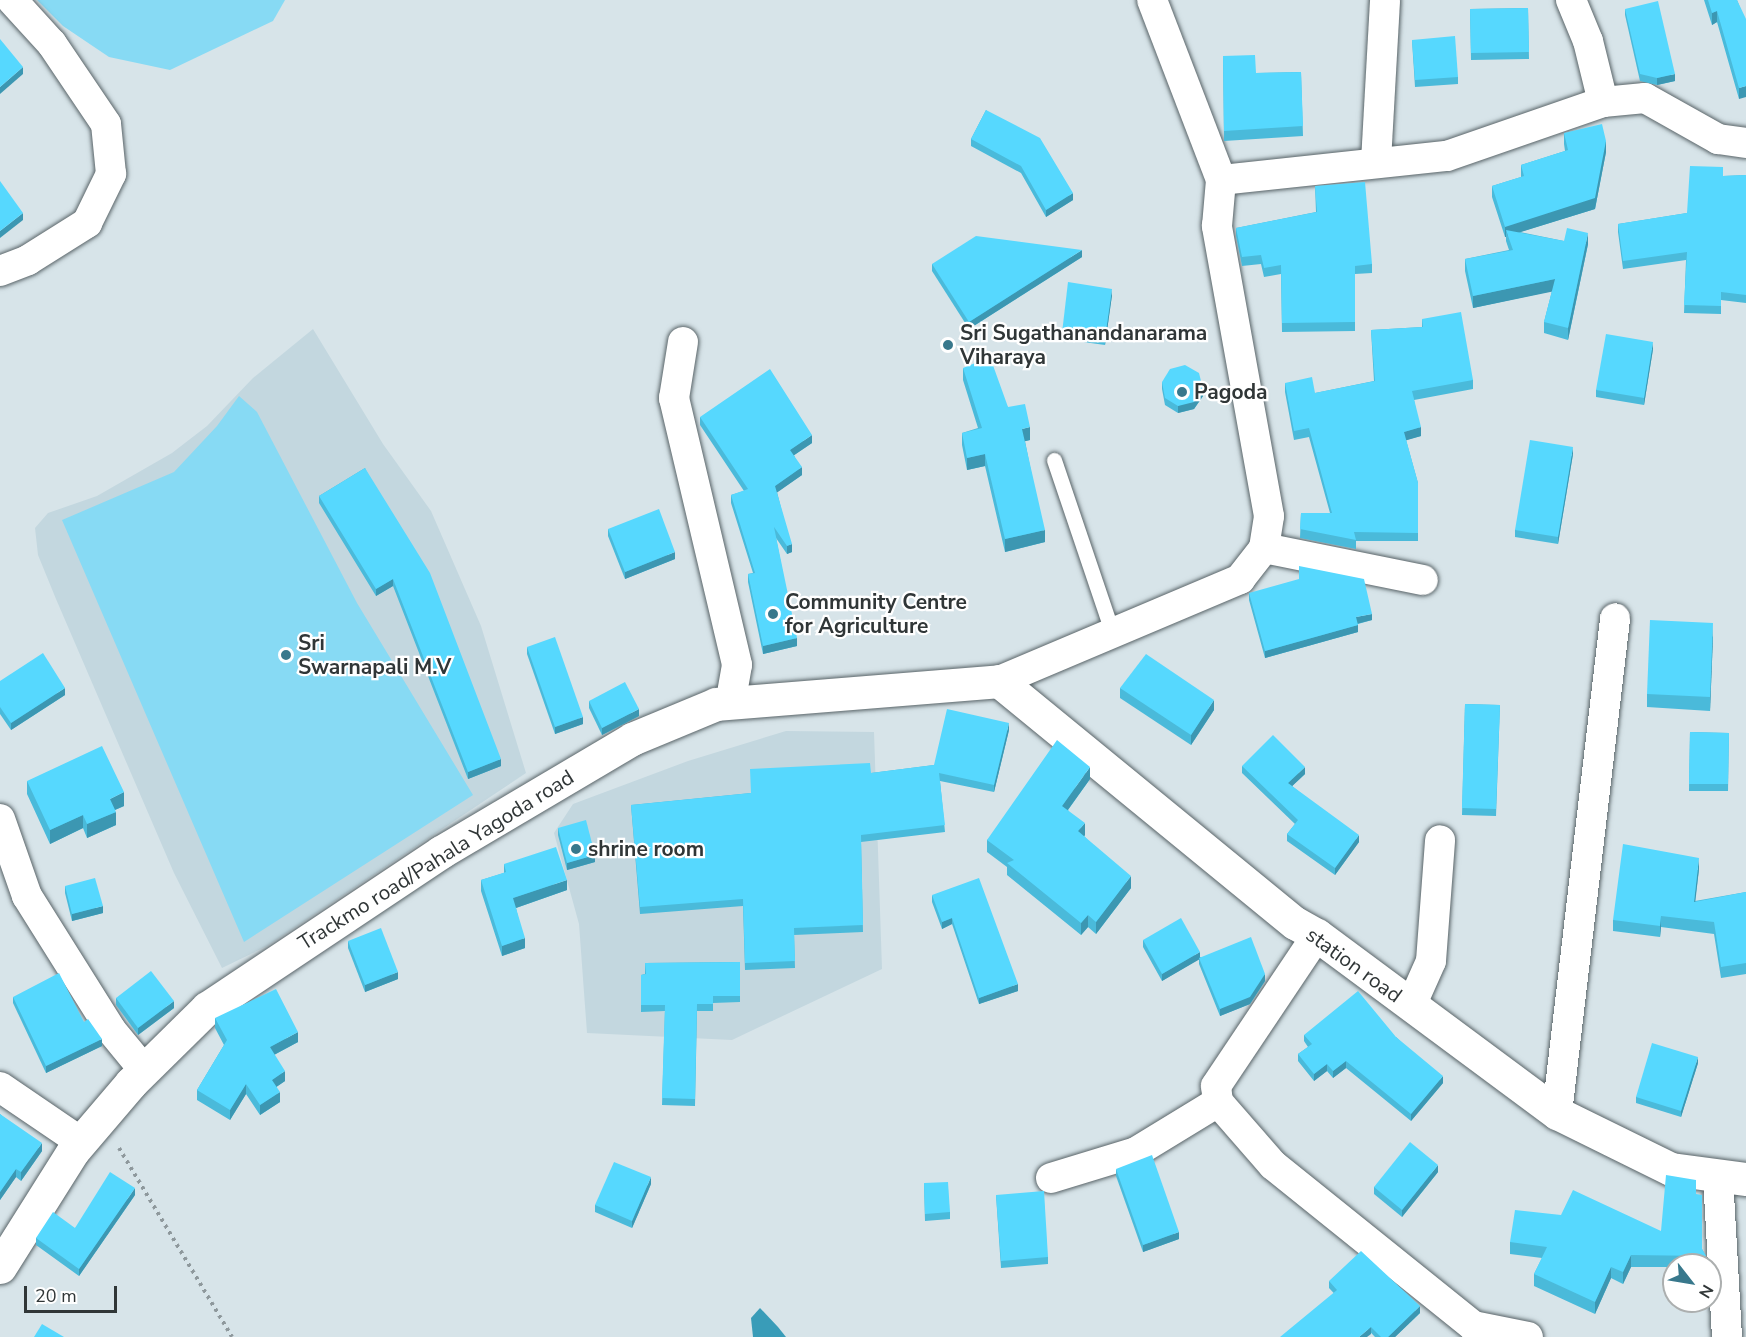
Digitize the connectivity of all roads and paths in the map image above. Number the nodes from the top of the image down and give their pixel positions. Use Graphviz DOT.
graph roads {
  1 [pos="12,0"];
  2 [pos="1152,0"];
  3 [pos="1385,0"];
  4 [pos="1571,0"];
  5 [pos="1603,102"];
  6 [pos="1746,144"];
  7 [pos="1376,162"];
  8 [pos="1221,180"];
  9 [pos="0,272"];
  10 [pos="683,342"];
  11 [pos="1054,459"];
  12 [pos="1264,548"];
  13 [pos="1423,580"];
  14 [pos="1615,618"];
  15 [pos="1112,632"];
  16 [pos="999,681"];
  17 [pos="730,703"];
  18 [pos="0,819"];
  19 [pos="1440,840"];
  20 [pos="1317,935"];
  21 [pos="1411,1006"];
  22 [pos="144,1070"];
  23 [pos="0,1087"];
  24 [pos="1218,1102"];
  25 [pos="1557,1113"];
  26 [pos="90,1131"];
  27 [pos="1051,1178"];
  28 [pos="1732,1178"];
  29 [pos="0,1267"];
  30 [pos="232,1337"];
  31 [pos="1528,1337"];
  32 [pos="1727,1337"];
  1 -- 9 [label="street"];
  2 -- 8 [label="street"];
  3 -- 7 [label="street"];
  4 -- 5 [label="street"];
  5 -- 6 [label="street"];
  5 -- 7 [label="street"];
  7 -- 8 [label="street"];
  8 -- 12 [label="street"];
  10 -- 17 [label="street"];
  11 -- 15 [label="lane"];
  12 -- 13 [label="street"];
  12 -- 15 [label="street"];
  14 -- 25 [label="street"];
  15 -- 16 [label="street"];
  16 -- 17 [label="street, Trackmo road/Pahala Yagoda road"];
  16 -- 20 [label="street, station road"];
  17 -- 22 [label="street, Trackmo road/Pahala Yagoda road"];
  18 -- 22 [label="street"];
  19 -- 21 [label="street"];
  20 -- 21 [label="street, station road"];
  20 -- 24 [label="street"];
  21 -- 25 [label="street, station road"];
  22 -- 26 [label="street, Trackmo road/Pahala Yagoda road"];
  23 -- 26 [label="street"];
  24 -- 27 [label="street"];
  24 -- 31 [label="street"];
  25 -- 28 [label="street, station road"];
  26 -- 29 [label="street, Trackmo road/Pahala Yagoda road"];
  26 -- 30 [label="path"];
  28 -- 32 [label="street"];
}
